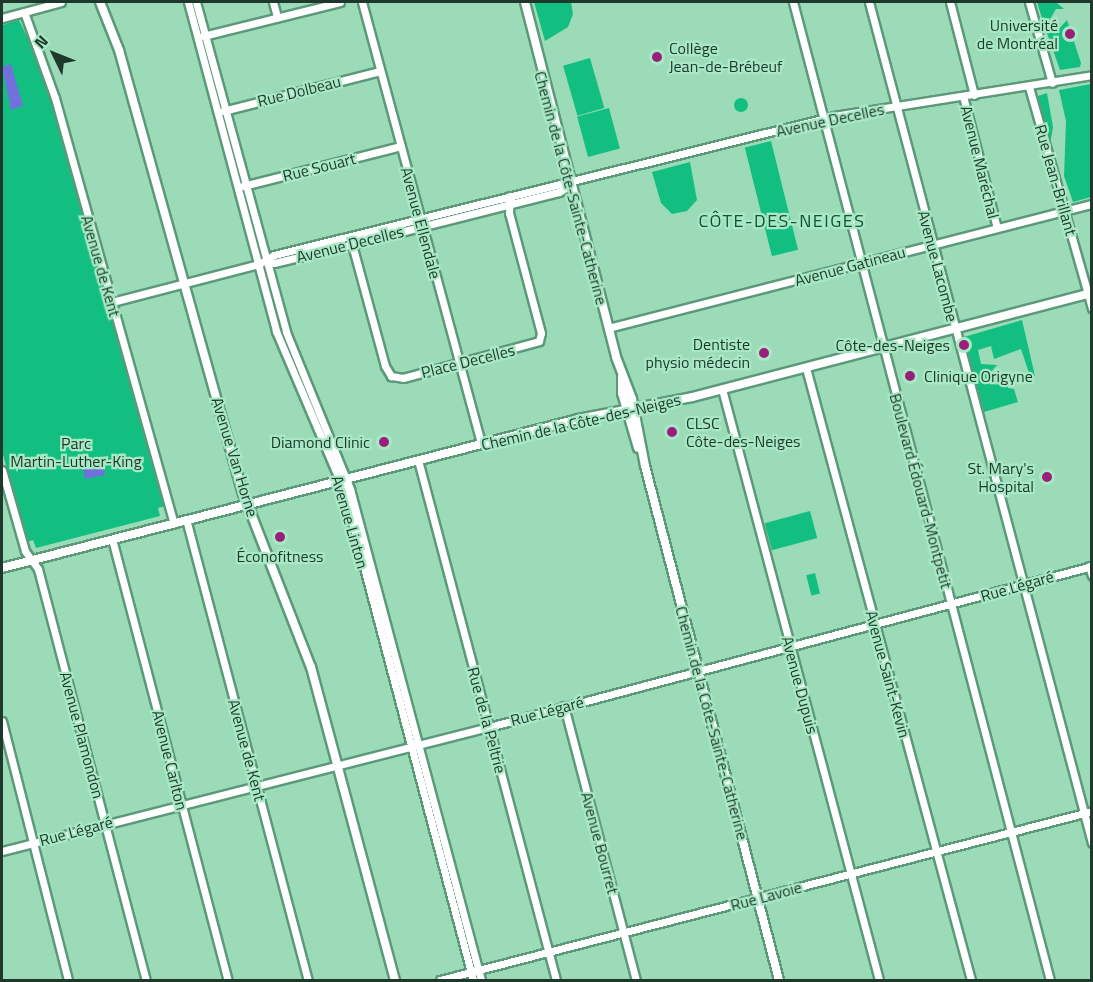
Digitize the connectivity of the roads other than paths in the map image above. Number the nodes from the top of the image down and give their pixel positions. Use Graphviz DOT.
graph roads {
  1 [pos="61,2"];
  2 [pos="100,2"];
  3 [pos="188,2"];
  4 [pos="196,2"];
  5 [pos="273,2"];
  6 [pos="340,2"];
  7 [pos="362,2"];
  8 [pos="525,2"];
  9 [pos="793,2"];
  10 [pos="869,2"];
  11 [pos="950,2"];
  12 [pos="1029,2"];
  13 [pos="24,12"];
  14 [pos="277,17"];
  15 [pos="2,18"];
  16 [pos="201,36"];
  17 [pos="380,71"];
  18 [pos="1092,75"];
  19 [pos="1052,83"];
  20 [pos="1029,87"];
  21 [pos="974,94"];
  22 [pos="963,96"];
  23 [pos="896,106"];
  24 [pos="226,110"];
  25 [pos="218,112"];
  26 [pos="823,119"];
  27 [pos="401,146"];
  28 [pos="572,184"];
  29 [pos="242,186"];
  30 [pos="511,200"];
  31 [pos="1092,204"];
  32 [pos="1065,211"];
  33 [pos="421,223"];
  34 [pos="997,228"];
  35 [pos="351,241"];
  36 [pos="932,245"];
  37 [pos="262,263"];
  38 [pos="861,263"];
  39 [pos="184,283"];
  40 [pos="1090,293"];
  41 [pos="112,302"];
  42 [pos="1092,308"];
  43 [pos="608,328"];
  44 [pos="954,328"];
  45 [pos="882,348"];
  46 [pos="459,363"];
  47 [pos="807,368"];
  48 [pos="722,390"];
  49 [pos="631,411"];
  50 [pos="481,444"];
  51 [pos="418,460"];
  52 [pos="2,470"];
  53 [pos="343,479"];
  54 [pos="247,503"];
  55 [pos="186,519"];
  56 [pos="174,523"];
  57 [pos="112,538"];
  58 [pos="32,560"];
  59 [pos="1090,566"];
  60 [pos="2,568"];
  61 [pos="1092,576"];
  62 [pos="1023,585"];
  63 [pos="951,605"];
  64 [pos="876,624"];
  65 [pos="790,647"];
  66 [pos="698,671"];
  67 [pos="564,706"];
  68 [pos="2,721"];
  69 [pos="489,727"];
  70 [pos="414,743"];
  71 [pos="337,763"];
  72 [pos="256,784"];
  73 [pos="182,803"];
  74 [pos="1088,812"];
  75 [pos="105,824"];
  76 [pos="1011,832"];
  77 [pos="33,842"];
  78 [pos="1092,843"];
  79 [pos="2,851"];
  80 [pos="936,852"];
  81 [pos="851,874"];
  82 [pos="758,898"];
  83 [pos="623,933"];
  84 [pos="549,952"];
  85 [pos="475,971"];
  86 [pos="68,981"];
  87 [pos="146,981"];
  88 [pos="228,981"];
  89 [pos="308,981"];
  90 [pos="395,981"];
  91 [pos="440,981"];
  92 [pos="473,981"];
  93 [pos="481,981"];
  94 [pos="556,981"];
  95 [pos="636,981"];
  96 [pos="779,981"];
  97 [pos="879,981"];
  98 [pos="971,981"];
  99 [pos="1050,981"];
  1 -- 13 [label="street"];
  2 -- 39 [label="main road, Avenue Van Horne"];
  3 -- 16 [label="street, Avenue Linton"];
  4 -- 16 [label="street, Avenue Linton"];
  5 -- 14 [label="street"];
  6 -- 14 [label="street"];
  7 -- 17 [label="street, Avenue Ellendale"];
  8 -- 28 [label="main road, Chemin de la Côte-Sainte-Catherine"];
  9 -- 26 [label="street, Boulevard Édouard-Montpetit"];
  10 -- 23 [label="street, Avenue Lacombe"];
  11 -- 21 [label="street"];
  12 -- 19 [label="street"];
  13 -- 15 [label="street"];
  13 -- 41 [label="street, Avenue de Kent"];
  14 -- 16 [label="street"];
  16 -- 24 [label="street, Avenue Linton"];
  16 -- 25 [label="street, Avenue Linton"];
  17 -- 24 [label="street, Rue Dolbeau"];
  17 -- 27 [label="street, Avenue Ellendale"];
  18 -- 19 [label="street, Avenue Decelles"];
  19 -- 20 [label="street, Avenue Decelles"];
  20 -- 21 [label="street, Avenue Decelles"];
  20 -- 32 [label="street, Rue Jean-Brillant"];
  21 -- 22 [label="street, Avenue Decelles"];
  22 -- 23 [label="street, Avenue Decelles"];
  22 -- 34 [label="street, Avenue Maréchal"];
  23 -- 26 [label="street, Avenue Decelles"];
  23 -- 36 [label="street, Avenue Lacombe"];
  24 -- 25 [label="street, Rue Dolbeau"];
  24 -- 29 [label="street, Avenue Linton"];
  25 -- 29 [label="street, Avenue Linton"];
  26 -- 28 [label="street, Avenue Decelles"];
  26 -- 38 [label="street, Boulevard Édouard-Montpetit"];
  27 -- 29 [label="street, Rue Souart"];
  27 -- 33 [label="street, Avenue Ellendale"];
  28 -- 30 [label="street, Avenue Decelles"];
  28 -- 43 [label="main road, Chemin de la Côte-Sainte-Catherine"];
  29 -- 37 [label="street, Avenue Linton"];
  30 -- 33 [label="street, Avenue Decelles"];
  30 -- 46 [label="street, Place Decelles"];
  31 -- 32 [label="street, Avenue Gatineau"];
  32 -- 34 [label="street, Avenue Gatineau"];
  32 -- 40 [label="street, Rue Jean-Brillant"];
  33 -- 35 [label="street, Avenue Decelles"];
  33 -- 46 [label="street, Avenue Ellendale"];
  34 -- 36 [label="street, Avenue Gatineau"];
  35 -- 37 [label="street, Avenue Decelles"];
  35 -- 46 [label="street, Place Decelles"];
  36 -- 38 [label="street, Avenue Gatineau"];
  36 -- 44 [label="street, Avenue Lacombe"];
  37 -- 39 [label="street, Avenue Decelles"];
  37 -- 53 [label="street, Avenue Linton"];
  38 -- 43 [label="street, Avenue Gatineau"];
  38 -- 45 [label="street, Boulevard Édouard-Montpetit"];
  39 -- 41 [label="street, Avenue Decelles"];
  39 -- 54 [label="main road, Avenue Van Horne"];
  40 -- 42 [label="street, Rue Jean-Brillant"];
  40 -- 44 [label="main road, Chemin de la Côte-des-Neiges"];
  41 -- 56 [label="street, Avenue de Kent"];
  43 -- 49 [label="main road, Chemin de la Côte-Sainte-Catherine"];
  44 -- 45 [label="main road, Chemin de la Côte-des-Neiges"];
  44 -- 62 [label="street, Avenue Lacombe"];
  45 -- 47 [label="main road, Chemin de la Côte-des-Neiges"];
  45 -- 63 [label="street, Boulevard Édouard-Montpetit"];
  46 -- 50 [label="street, Avenue Ellendale"];
  47 -- 48 [label="main road, Chemin de la Côte-des-Neiges"];
  47 -- 64 [label="street, Avenue Saint-Kevin"];
  48 -- 49 [label="main road, Chemin de la Côte-des-Neiges"];
  48 -- 65 [label="street, Avenue Dupuis"];
  49 -- 50 [label="main road, Chemin de la Côte-des-Neiges"];
  49 -- 66 [label="main road, Chemin de la Côte-Sainte-Catherine"];
  50 -- 51 [label="main road, Chemin de la Côte-des-Neiges"];
  51 -- 53 [label="main road, Chemin de la Côte-des-Neiges"];
  51 -- 69 [label="street, Rue de la Peltrie"];
  52 -- 58 [label="street, Avenue Plamondon"];
  53 -- 54 [label="main road, Chemin de la Côte-des-Neiges"];
  53 -- 70 [label="street, Avenue Linton"];
  54 -- 55 [label="main road, Chemin de la Côte-des-Neiges"];
  54 -- 71 [label="main road, Avenue Van Horne"];
  55 -- 56 [label="main road, Chemin de la Côte-des-Neiges"];
  55 -- 72 [label="street, Avenue de Kent"];
  56 -- 57 [label="main road, Chemin de la Côte-des-Neiges"];
  57 -- 58 [label="main road, Chemin de la Côte-des-Neiges"];
  57 -- 73 [label="street, Avenue Carlton"];
  58 -- 60 [label="main road, Chemin de la Côte-des-Neiges"];
  58 -- 75 [label="street, Avenue Plamondon"];
  59 -- 61 [label="street"];
  59 -- 62 [label="street, Rue Légaré"];
  62 -- 63 [label="street, Rue Légaré"];
  62 -- 74 [label="street, Avenue Lacombe"];
  63 -- 64 [label="street, Rue Légaré"];
  63 -- 76 [label="street, Boulevard Édouard-Montpetit"];
  64 -- 65 [label="street, Rue Légaré"];
  64 -- 80 [label="street, Avenue Saint-Kevin"];
  65 -- 66 [label="street, Rue Légaré"];
  65 -- 81 [label="street, Avenue Dupuis"];
  66 -- 67 [label="street, Rue Légaré"];
  66 -- 82 [label="main road, Chemin de la Côte-Sainte-Catherine"];
  67 -- 69 [label="street, Rue Légaré"];
  67 -- 83 [label="street, Avenue Bourret"];
  68 -- 77 [label="street"];
  69 -- 70 [label="street, Rue Légaré"];
  69 -- 84 [label="street, Rue de la Peltrie"];
  70 -- 71 [label="street, Rue Légaré"];
  70 -- 85 [label="street, Avenue Linton"];
  71 -- 72 [label="street, Rue Légaré"];
  71 -- 90 [label="main road, Avenue Van Horne"];
  72 -- 73 [label="street, Rue Légaré"];
  72 -- 89 [label="street, Avenue de Kent"];
  73 -- 75 [label="street, Rue Légaré"];
  73 -- 88 [label="street, Avenue Carlton"];
  74 -- 76 [label="street, Rue Lavoie"];
  74 -- 78 [label="street, Avenue Lacombe"];
  75 -- 77 [label="street, Rue Légaré"];
  75 -- 87 [label="street, Avenue Plamondon"];
  76 -- 80 [label="street, Rue Lavoie"];
  76 -- 99 [label="street, Boulevard Édouard-Montpetit"];
  77 -- 79 [label="street, Rue Légaré"];
  77 -- 86 [label="street"];
  80 -- 81 [label="street, Rue Lavoie"];
  80 -- 98 [label="street, Avenue Saint-Kevin"];
  81 -- 82 [label="street, Rue Lavoie"];
  81 -- 97 [label="street, Avenue Dupuis"];
  82 -- 83 [label="street, Rue Lavoie"];
  82 -- 96 [label="main road, Chemin de la Côte-Sainte-Catherine"];
  83 -- 84 [label="street, Rue Lavoie"];
  83 -- 95 [label="street, Avenue Bourret"];
  84 -- 85 [label="street, Rue Lavoie"];
  84 -- 94 [label="street, Rue de la Peltrie"];
  85 -- 91 [label="street, Rue Lavoie"];
  85 -- 92 [label="street, Avenue Linton"];
  85 -- 93 [label="street, Avenue Linton"];
}
